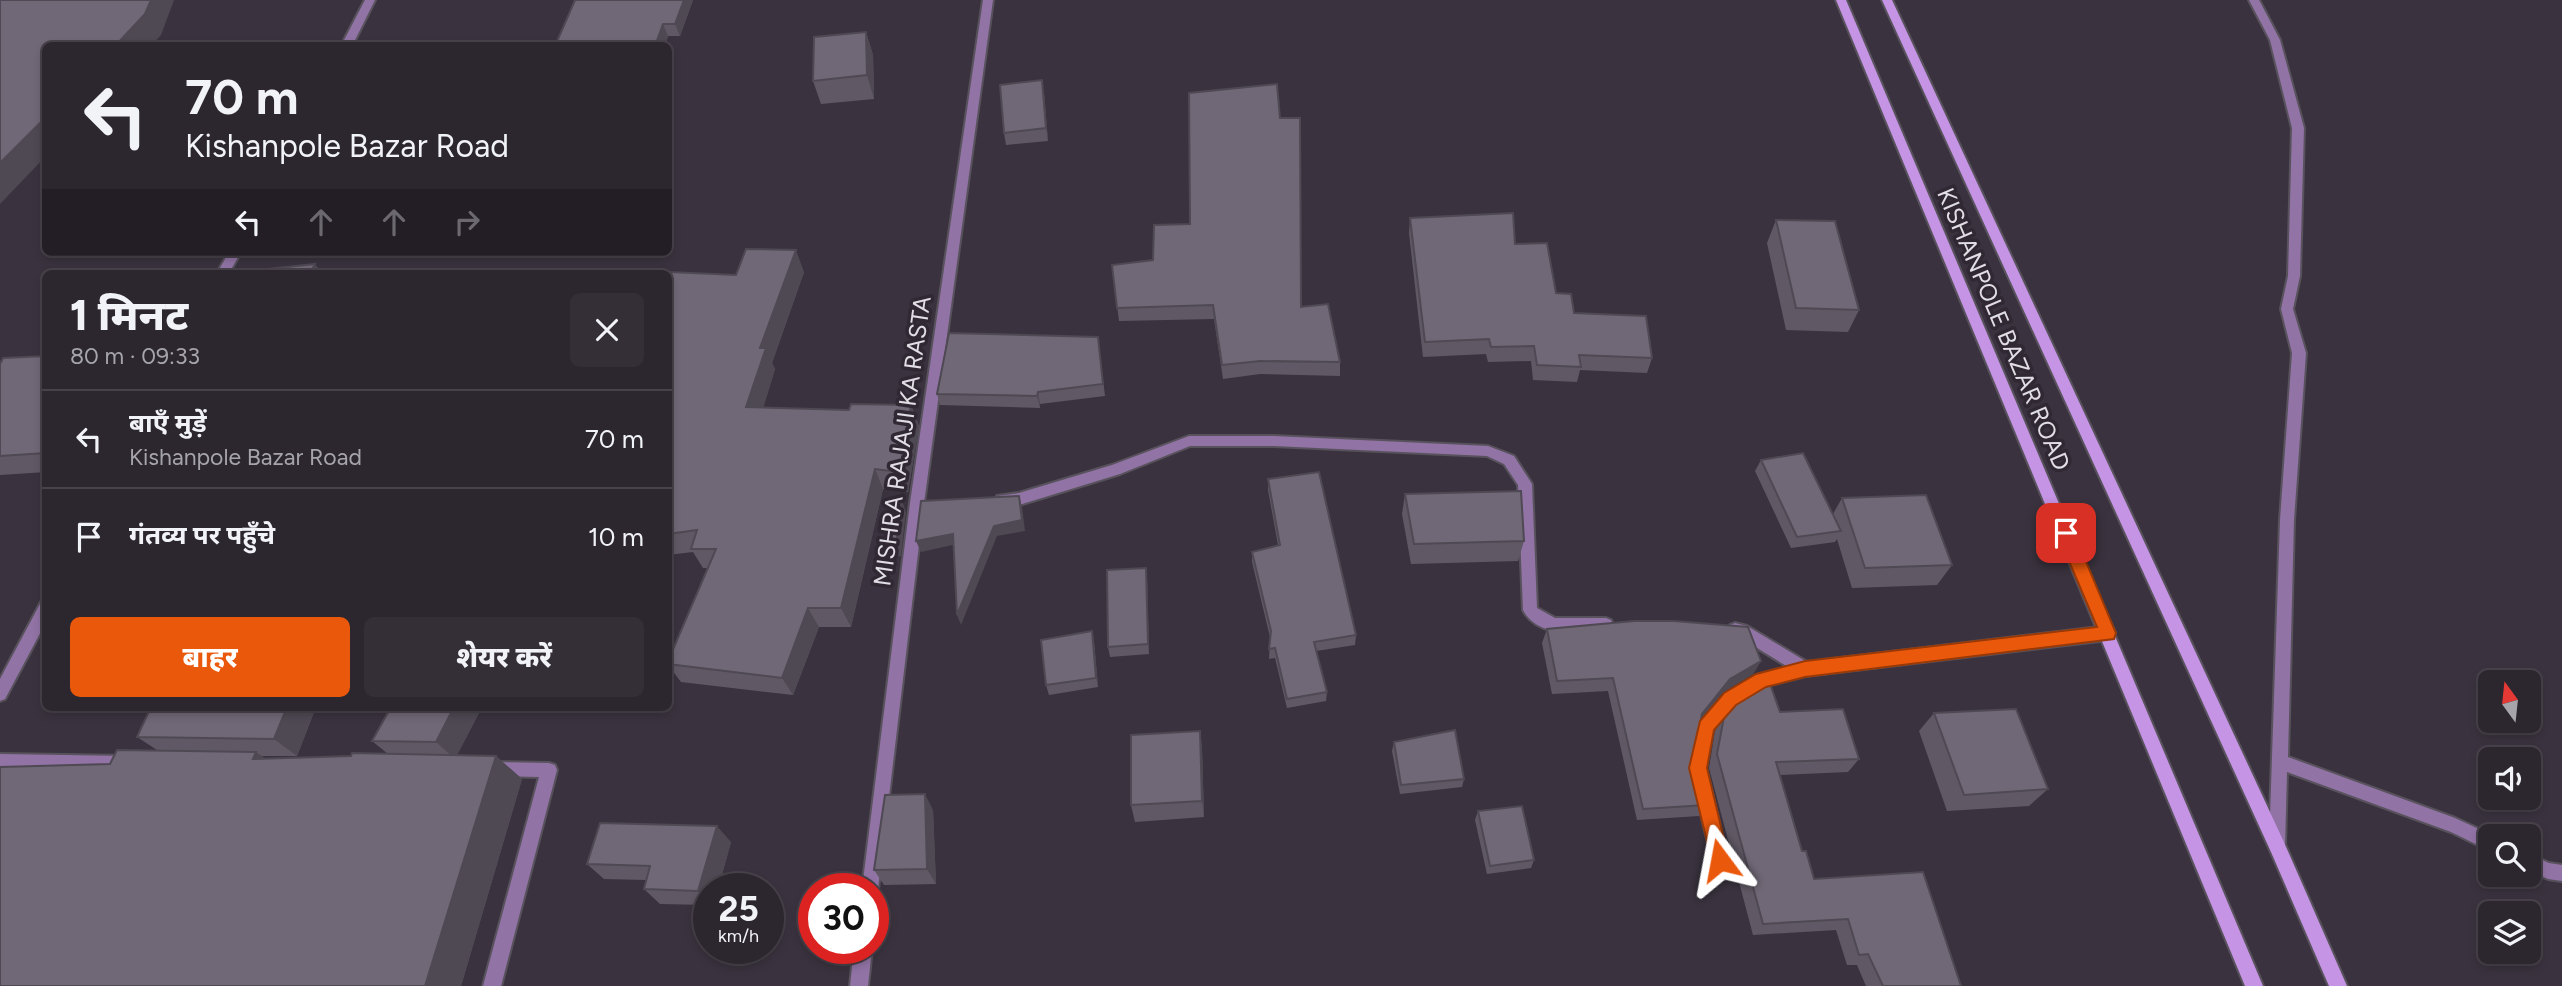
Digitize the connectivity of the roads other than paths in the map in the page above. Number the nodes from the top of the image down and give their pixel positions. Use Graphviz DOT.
graph roads {
  1 [pos="370,0"];
  2 [pos="988,0"];
  3 [pos="1841,0"];
  4 [pos="1887,0"];
  5 [pos="2255,0"];
  6 [pos="348,42"];
  7 [pos="981,501"];
  8 [pos="42,615"];
  9 [pos="1615,625"];
  10 [pos="1717,629"];
  11 [pos="2108,633"];
  12 [pos="1805,669"];
  13 [pos="0,694"];
  14 [pos="0,761"];
  15 [pos="2280,762"];
  16 [pos="151,764"];
  17 [pos="481,769"];
  18 [pos="2478,837"];
  19 [pos="2277,846"];
  20 [pos="1720,860"];
  21 [pos="2541,868"];
  22 [pos="872,873"];
  23 [pos="2562,873"];
  24 [pos="861,964"];
  25 [pos="492,986"];
  26 [pos="859,986"];
  27 [pos="2254,986"];
  28 [pos="2338,986"];
  1 -- 6 [label="street"];
  2 -- 22 [label="street, MISHRA RAJAJI KA RASTA"];
  3 -- 11 [label="street, KISHANPOLE BAZAR ROAD"];
  4 -- 19 [label="street"];
  5 -- 15 [label="street"];
  7 -- 9 [label="street"];
  8 -- 13 [label="street"];
  10 -- 12 [label="street"];
  11 -- 12 [label="street"];
  11 -- 27 [label="street, KISHANPOLE BAZAR ROAD"];
  12 -- 20 [label="street"];
  14 -- 16 [label="street"];
  15 -- 18 [label="street"];
  15 -- 19 [label="street"];
  17 -- 25 [label="street"];
  19 -- 28 [label="street"];
  21 -- 23 [label="street"];
  24 -- 26 [label="street"];
}
